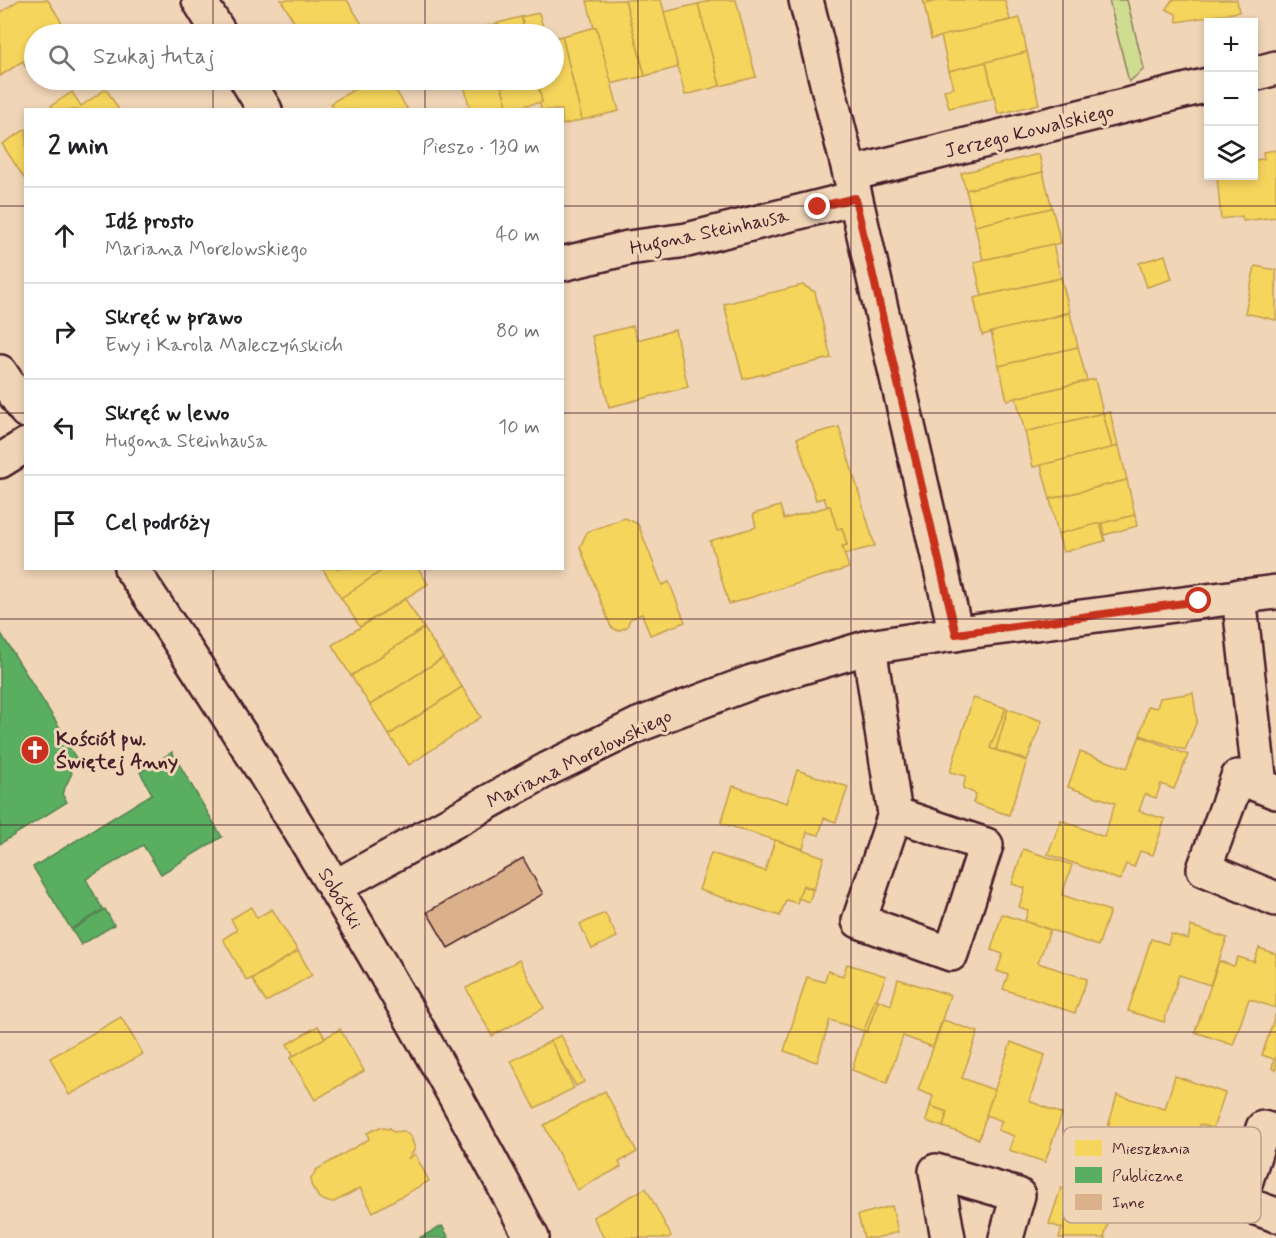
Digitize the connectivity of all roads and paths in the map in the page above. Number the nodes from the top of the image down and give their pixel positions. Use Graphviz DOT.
graph roads {
  1 [pos="200,0"];
  2 [pos="806,0"];
  3 [pos="214,24"];
  4 [pos="1276,68"];
  5 [pos="1258,73"];
  6 [pos="1204,86"];
  7 [pos="253,90"];
  8 [pos="264,108"];
  9 [pos="852,186"];
  10 [pos="564,264"];
  11 [pos="0,372"];
  12 [pos="24,408"];
  13 [pos="24,446"];
  14 [pos="0,461"];
  15 [pos="132,570"];
  16 [pos="1276,592"];
  17 [pos="1239,596"];
  18 [pos="956,634"];
  19 [pos="869,647"];
  20 [pos="1268,789"];
  21 [pos="895,814"];
  22 [pos="335,887"];
  23 [pos="1276,899"];
  24 [pos="1276,1132"];
  25 [pos="1261,1134"];
  26 [pos="1261,1210"];
  27 [pos="1276,1215"];
  28 [pos="532,1238"];
  29 [pos="948,1238"];
  30 [pos="1006,1238"];
  1 -- 3 [label="street"];
  2 -- 9 [label="street"];
  4 -- 5 [label="street"];
  6 -- 9 [label="street, Jerzego Kowalskiego"];
  7 -- 8 [label="street"];
  9 -- 10 [label="street, Hugona Steinhausa"];
  9 -- 18 [label="street"];
  11 -- 12 [label="street"];
  13 -- 14 [label="street"];
  15 -- 22 [label="street, Sobótki"];
  16 -- 17 [label="street, Mariana Morelowskiego"];
  17 -- 18 [label="street, Mariana Morelowskiego"];
  17 -- 20 [label="street"];
  18 -- 19 [label="street, Mariana Morelowskiego"];
  19 -- 21 [label="street"];
  19 -- 22 [label="street, Mariana Morelowskiego"];
  20 -- 23 [label="street"];
  21 -- 21 [label="street"];
  22 -- 28 [label="street, Sobótki"];
  24 -- 25 [label="street"];
  26 -- 27 [label="street"];
  29 -- 30 [label="street"];
}
